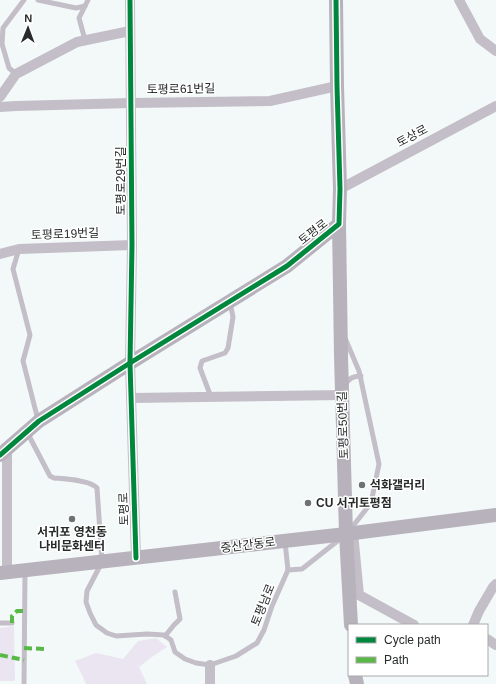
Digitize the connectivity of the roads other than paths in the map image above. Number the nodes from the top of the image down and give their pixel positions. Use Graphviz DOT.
graph roads {
  1 [pos="24,0"];
  2 [pos="38,0"];
  3 [pos="88,0"];
  4 [pos="130,0"];
  5 [pos="336,0"];
  6 [pos="459,0"];
  7 [pos="85,6"];
  8 [pos="130,31"];
  9 [pos="85,40"];
  10 [pos="496,51"];
  11 [pos="16,74"];
  12 [pos="337,86"];
  13 [pos="0,97"];
  14 [pos="130,103"];
  15 [pos="496,106"];
  16 [pos="0,107"];
  17 [pos="340,189"];
  18 [pos="339,224"];
  19 [pos="132,245"];
  20 [pos="19,249"];
  21 [pos="0,254"];
  22 [pos="229,302"];
  23 [pos="341,328"];
  24 [pos="130,363"];
  25 [pos="360,376"];
  26 [pos="342,396"];
  27 [pos="211,397"];
  28 [pos="131,398"];
  29 [pos="39,421"];
  30 [pos="27,431"];
  31 [pos="3,452"];
  32 [pos="496,516"];
  33 [pos="350,534"];
  34 [pos="285,541"];
  35 [pos="136,558"];
  36 [pos="102,562"];
  37 [pos="25,570"];
  38 [pos="288,570"];
  39 [pos="3,573"];
  40 [pos="496,584"];
  41 [pos="174,592"];
  42 [pos="0,623"];
  43 [pos="12,623"];
  44 [pos="351,624"];
  45 [pos="412,624"];
  46 [pos="473,624"];
  47 [pos="165,636"];
  48 [pos="210,665"];
  49 [pos="24,684"];
  50 [pos="210,684"];
  1 -- 11 [label="lane"];
  2 -- 7 [label="lane"];
  3 -- 7 [label="lane"];
  4 -- 8 [label="street, 토평로29번길"];
  5 -- 12 [label="street, 토평로"];
  6 -- 10 [label="street"];
  7 -- 9 [label="lane"];
  8 -- 9 [label="street"];
  8 -- 14 [label="street, 토평로29번길"];
  9 -- 11 [label="street"];
  11 -- 13 [label="street"];
  12 -- 14 [label="street, 토평로61번길"];
  12 -- 17 [label="street, 토평로"];
  14 -- 16 [label="street, 토평로61번길"];
  14 -- 19 [label="street, 토평로29번길"];
  15 -- 17 [label="street, 토상로"];
  17 -- 18 [label="street, 토평로"];
  18 -- 22 [label="street, 토평로"];
  18 -- 23 [label="street, 토평로50번길"];
  19 -- 20 [label="street, 토평로19번길"];
  19 -- 24 [label="street, 토평로29번길"];
  20 -- 21 [label="street, 토평로19번길"];
  20 -- 29 [label="lane"];
  22 -- 24 [label="street, 토평로"];
  22 -- 27 [label="lane"];
  23 -- 25 [label="lane"];
  23 -- 26 [label="street, 토평로50번길"];
  24 -- 28 [label="street, 토평로"];
  24 -- 29 [label="street, 토평로"];
  25 -- 26 [label="lane"];
  25 -- 33 [label="lane"];
  26 -- 27 [label="street"];
  26 -- 33 [label="street, 토평로50번길"];
  27 -- 28 [label="street"];
  28 -- 35 [label="street, 토평로"];
  29 -- 30 [label="street, 토평로"];
  30 -- 31 [label="street, 토평로"];
  30 -- 36 [label="lane"];
  31 -- 39 [label="street"];
  32 -- 33 [label="street, 중산간동로"];
  33 -- 34 [label="street, 중산간동로"];
  33 -- 38 [label="lane"];
  33 -- 44 [label="street, 토평로50번길"];
  33 -- 45 [label="street"];
  34 -- 35 [label="street, 중산간동로"];
  34 -- 38 [label="lane, 토평남로"];
  35 -- 36 [label="street, 중산간동로"];
  36 -- 37 [label="street, 중산간동로"];
  36 -- 47 [label="lane"];
  37 -- 39 [label="street, 중산간동로"];
  37 -- 49 [label="lane"];
  38 -- 48 [label="lane, 토평남로"];
  40 -- 46 [label="street"];
  41 -- 47 [label="lane"];
  42 -- 43 [label="lane"];
  47 -- 48 [label="lane"];
  48 -- 50 [label="street"];
}
